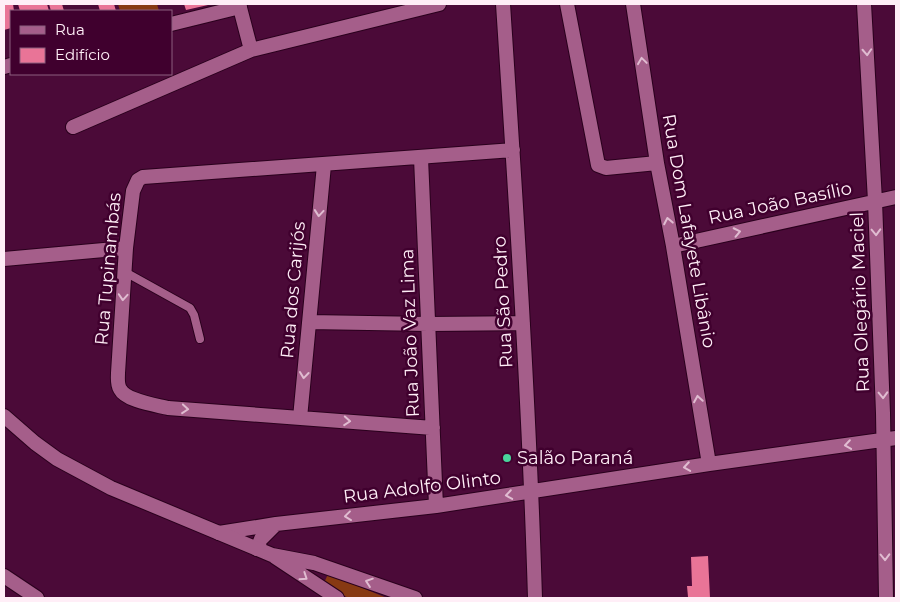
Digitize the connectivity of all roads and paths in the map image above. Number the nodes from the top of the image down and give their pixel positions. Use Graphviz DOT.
graph roads {
  1 [pos="438,4"];
  2 [pos="503,4"];
  3 [pos="567,4"];
  4 [pos="633,4"];
  5 [pos="864,4"];
  6 [pos="240,5"];
  7 [pos="172,24"];
  8 [pos="251,50"];
  9 [pos="73,127"];
  10 [pos="513,150"];
  11 [pos="421,158"];
  12 [pos="657,163"];
  13 [pos="324,165"];
  14 [pos="896,196"];
  15 [pos="875,201"];
  16 [pos="672,246"];
  17 [pos="126,248"];
  18 [pos="4,258"];
  19 [pos="125,272"];
  20 [pos="309,322"];
  21 [pos="523,323"];
  22 [pos="428,324"];
  23 [pos="200,339"];
  24 [pos="4,416"];
  25 [pos="300,418"];
  26 [pos="433,428"];
  27 [pos="890,440"];
  28 [pos="709,464"];
  29 [pos="532,492"];
  30 [pos="436,506"];
  31 [pos="276,524"];
  32 [pos="220,533"];
  33 [pos="257,549"];
  34 [pos="272,555"];
  35 [pos="4,576"];
  36 [pos="18,593"];
  37 [pos="408,597"];
  38 [pos="37,598"];
  39 [pos="337,598"];
  40 [pos="535,598"];
  41 [pos="886,598"];
  1 -- 8 [label="street"];
  2 -- 10 [label="street, Rua São Pedro"];
  3 -- 12 [label="street"];
  12 -- 4 [label="street, Rua Dom Lafayete Libânio, one-way"];
  5 -- 15 [label="street, Rua Olegário Maciel, one-way"];
  6 -- 7 [label="street"];
  6 -- 8 [label="street"];
  8 -- 9 [label="street"];
  10 -- 11 [label="street, Rua Tupinambás"];
  10 -- 21 [label="street, Rua São Pedro"];
  11 -- 13 [label="street, Rua Tupinambás"];
  11 -- 22 [label="street, Rua João Vaz Lima"];
  16 -- 12 [label="street, Rua Dom Lafayete Libânio, one-way"];
  13 -- 17 [label="street, Rua Tupinambás"];
  13 -- 20 [label="street, Rua dos Carijós, one-way"];
  14 -- 15 [label="street, Rua João Basílio"];
  16 -- 15 [label="street, Rua João Basílio, one-way"];
  15 -- 27 [label="street, Rua Olegário Maciel, one-way"];
  28 -- 16 [label="street, Rua Dom Lafayete Libânio, one-way"];
  17 -- 18 [label="street"];
  17 -- 19 [label="street, Rua Tupinambás"];
  19 -- 23 [label="lane"];
  19 -- 25 [label="street, Rua Tupinambás, one-way"];
  20 -- 22 [label="street"];
  20 -- 25 [label="street, Rua dos Carijós, one-way"];
  21 -- 22 [label="street"];
  21 -- 29 [label="street, Rua São Pedro"];
  22 -- 26 [label="street, Rua João Vaz Lima"];
  24 -- 32 [label="street"];
  25 -- 26 [label="street, Rua Tupinambás, one-way"];
  26 -- 30 [label="street, Rua João Vaz Lima"];
  27 -- 28 [label="street, Rua Adolfo Olinto, one-way"];
  27 -- 41 [label="street, Rua Olegário Maciel, one-way"];
  28 -- 29 [label="street, Rua Adolfo Olinto, one-way"];
  29 -- 30 [label="street, Rua Adolfo Olinto, one-way"];
  29 -- 40 [label="street, Rua São Pedro"];
  30 -- 31 [label="street, Rua Adolfo Olinto, one-way"];
  31 -- 32 [label="street, Rua Adolfo Olinto"];
  31 -- 33 [label="street"];
  32 -- 33 [label="street"];
  33 -- 34 [label="street"];
  37 -- 34 [label="street, one-way"];
  34 -- 39 [label="street, one-way"];
  35 -- 36 [label="street"];
  36 -- 38 [label="street"];
}
